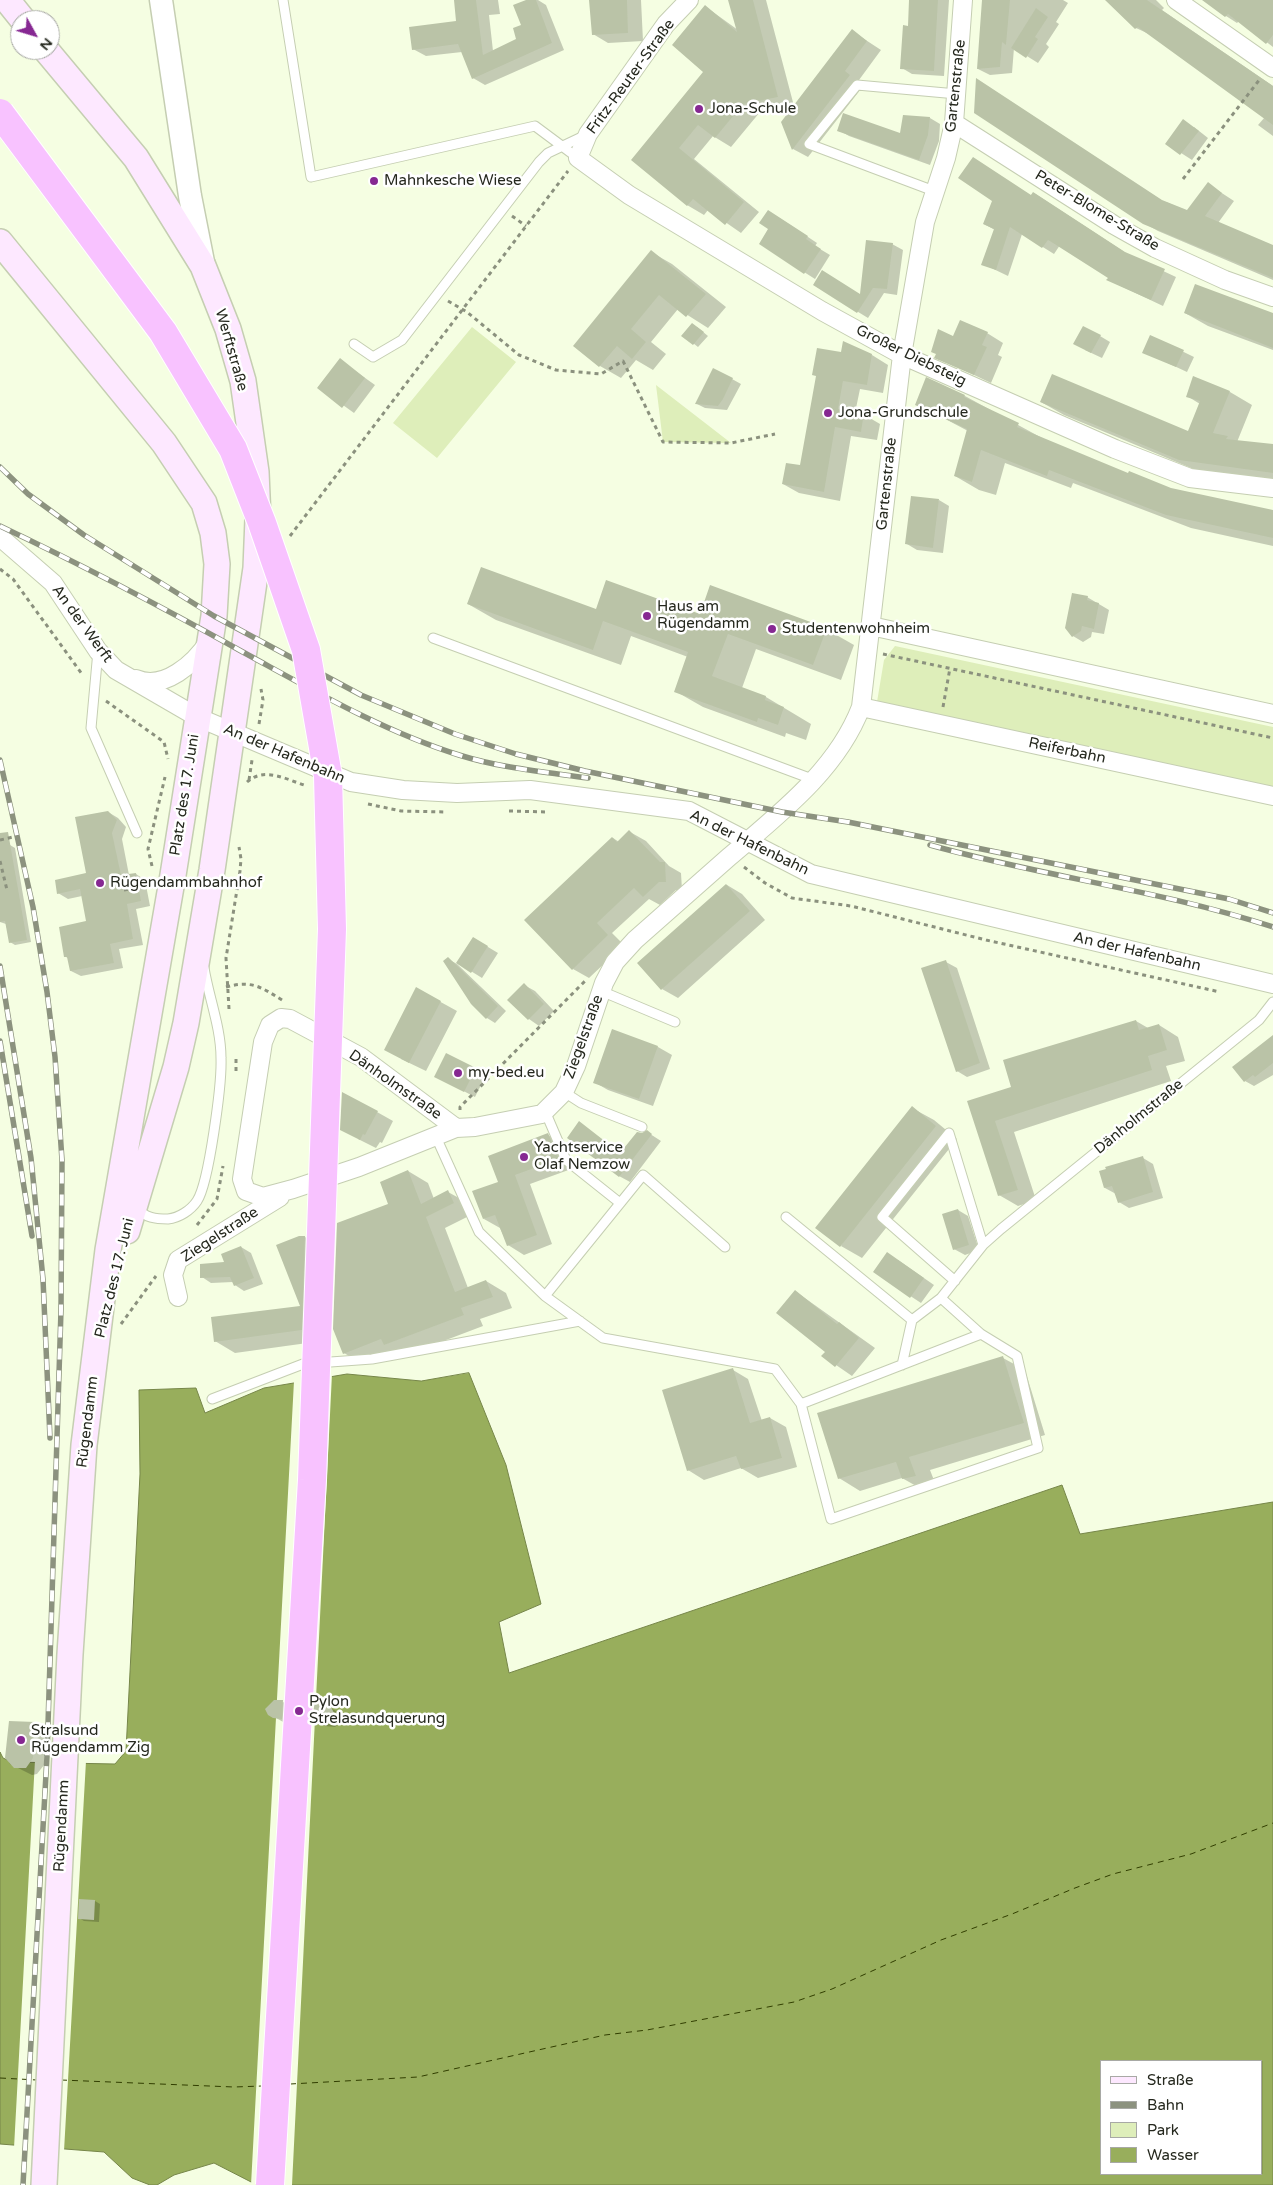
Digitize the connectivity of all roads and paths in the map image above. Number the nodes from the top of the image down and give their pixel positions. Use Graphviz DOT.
graph roads {
  1 [pos="161,0"];
  2 [pos="283,0"];
  3 [pos="689,0"];
  4 [pos="963,0"];
  5 [pos="1176,0"];
  6 [pos="54,60"];
  7 [pos="1272,67"];
  8 [pos="957,94"];
  9 [pos="0,113"];
  10 [pos="954,123"];
  11 [pos="588,134"];
  12 [pos="563,147"];
  13 [pos="578,158"];
  14 [pos="1183,180"];
  15 [pos="934,191"];
  16 [pos="0,242"];
  17 [pos="203,266"];
  18 [pos="437,295"];
  19 [pos="1273,297"];
  20 [pos="461,308"];
  21 [pos="354,344"];
  22 [pos="902,355"];
  23 [pos="776,434"];
  24 [pos="1273,488"];
  25 [pos="0,537"];
  26 [pos="284,542"];
  27 [pos="871,626"];
  28 [pos="433,638"];
  29 [pos="209,641"];
  30 [pos="98,650"];
  31 [pos="868,651"];
  32 [pos="950,668"];
  33 [pos="116,670"];
  34 [pos="861,707"];
  35 [pos="1273,714"];
  36 [pos="197,717"];
  37 [pos="940,724"];
  38 [pos="232,733"];
  39 [pos="1273,738"];
  40 [pos="812,779"];
  41 [pos="1273,796"];
  42 [pos="137,833"];
  43 [pos="13,837"];
  44 [pos="0,840"];
  45 [pos="748,841"];
  46 [pos="238,844"];
  47 [pos="730,856"];
  48 [pos="0,861"];
  49 [pos="134,888"];
  50 [pos="7,890"];
  51 [pos="124,890"];
  52 [pos="202,926"];
  53 [pos="1273,984"];
  54 [pos="601,991"];
  55 [pos="1227,992"];
  56 [pos="1273,1002"];
  57 [pos="230,1015"];
  58 [pos="675,1022"];
  59 [pos="263,1042"];
  60 [pos="236,1051"];
  61 [pos="236,1075"];
  62 [pos="564,1092"];
  63 [pos="545,1111"];
  64 [pos="642,1127"];
  65 [pos="456,1128"];
  66 [pos="436,1137"];
  67 [pos="124,1162"];
  68 [pos="224,1162"];
  69 [pos="221,1182"];
  70 [pos="293,1189"];
  71 [pos="620,1203"];
  72 [pos="134,1204"];
  73 [pos="786,1217"];
  74 [pos="984,1245"];
  75 [pos="725,1247"];
  76 [pos="955,1281"];
  77 [pos="545,1296"];
  78 [pos="178,1297"];
  79 [pos="941,1298"];
  80 [pos="912,1320"];
  81 [pos="580,1321"];
  82 [pos="981,1334"];
  83 [pos="97,1347"];
  84 [pos="902,1365"];
  85 [pos="212,1399"];
  86 [pos="801,1404"];
  87 [pos="44,2185"];
  88 [pos="270,2185"];
  1 -- 17 [label="street, Werftstraße"];
  2 -- 12 [label="lane"];
  3 -- 11 [label="street, Fritz-Reuter-Straße"];
  4 -- 8 [label="street, Gartenstraße"];
  5 -- 7 [label="street"];
  6 -- 17 [label="main road"];
  7 -- 14 [label="path"];
  8 -- 10 [label="street, Gartenstraße"];
  8 -- 15 [label="lane"];
  9 -- 88 [label="highway, bridge"];
  10 -- 15 [label="street, Gartenstraße"];
  10 -- 19 [label="street, Peter-Blome-Straße"];
  11 -- 12 [label="lane"];
  11 -- 13 [label="street, Fritz-Reuter-Straße"];
  12 -- 13 [label="lane"];
  12 -- 18 [label="lane"];
  13 -- 20 [label="path"];
  13 -- 22 [label="street, Großer Diebsteig"];
  15 -- 22 [label="street, Gartenstraße"];
  16 -- 29 [label="main road"];
  17 -- 38 [label="main road, Werftstraße"];
  18 -- 20 [label="path"];
  18 -- 21 [label="lane"];
  20 -- 23 [label="path"];
  20 -- 26 [label="path"];
  22 -- 24 [label="street, Großer Diebsteig"];
  22 -- 27 [label="street, Gartenstraße"];
  25 -- 30 [label="street, An der Werft"];
  27 -- 31 [label="street, Gartenstraße"];
  27 -- 35 [label="street"];
  28 -- 40 [label="lane"];
  29 -- 33 [label="street"];
  29 -- 36 [label="main road"];
  30 -- 33 [label="street, An der Werft"];
  30 -- 42 [label="lane"];
  31 -- 32 [label="path"];
  31 -- 34 [label="street, Gartenstraße"];
  32 -- 37 [label="path"];
  32 -- 39 [label="path"];
  33 -- 36 [label="street, An der Werft"];
  34 -- 37 [label="street, Reiferbahn"];
  34 -- 40 [label="street, Gartenstraße"];
  36 -- 38 [label="street, An der Hafenbahn"];
  36 -- 67 [label="main road, Platz des 17. Juni"];
  37 -- 41 [label="street, Reiferbahn"];
  38 -- 45 [label="street, An der Hafenbahn"];
  38 -- 52 [label="main road, Platz des 17. Juni"];
  40 -- 45 [label="street, Gartenstraße"];
  43 -- 44 [label="path"];
  45 -- 47 [label="street, Ziegelstraße"];
  45 -- 53 [label="street, An der Hafenbahn"];
  46 -- 57 [label="path"];
  47 -- 54 [label="street, Ziegelstraße"];
  47 -- 55 [label="path"];
  48 -- 50 [label="path"];
  49 -- 51 [label="path"];
  52 -- 72 [label="main road, Platz des 17. Juni"];
  52 -- 72 [label="lane"];
  54 -- 58 [label="lane"];
  54 -- 62 [label="street, Ziegelstraße"];
  56 -- 74 [label="lane, Dänholmstraße"];
  59 -- 65 [label="street, Dänholmstraße"];
  59 -- 70 [label="street, Ziegelstraße"];
  60 -- 61 [label="path"];
  62 -- 63 [label="street, Ziegelstraße"];
  62 -- 64 [label="lane"];
  63 -- 65 [label="street, Ziegelstraße"];
  63 -- 71 [label="lane"];
  65 -- 66 [label="street, Ziegelstraße"];
  66 -- 70 [label="street, Ziegelstraße"];
  66 -- 77 [label="lane"];
  67 -- 72 [label="lane"];
  67 -- 83 [label="main road, Platz des 17. Juni"];
  68 -- 69 [label="path"];
  70 -- 78 [label="street, Ziegelstraße"];
  71 -- 75 [label="lane"];
  71 -- 77 [label="lane"];
  72 -- 83 [label="main road, Platz des 17. Juni"];
  73 -- 80 [label="lane"];
  74 -- 76 [label="lane, Dänholmstraße"];
  74 -- 76 [label="lane"];
  76 -- 79 [label="lane, Dänholmstraße"];
  77 -- 81 [label="lane"];
  79 -- 80 [label="lane, Dänholmstraße"];
  79 -- 82 [label="lane"];
  80 -- 84 [label="lane"];
  81 -- 85 [label="lane"];
  81 -- 86 [label="lane"];
  82 -- 84 [label="lane"];
  82 -- 86 [label="lane"];
  83 -- 87 [label="main road, Rügendamm"];
  84 -- 86 [label="lane"];
}
